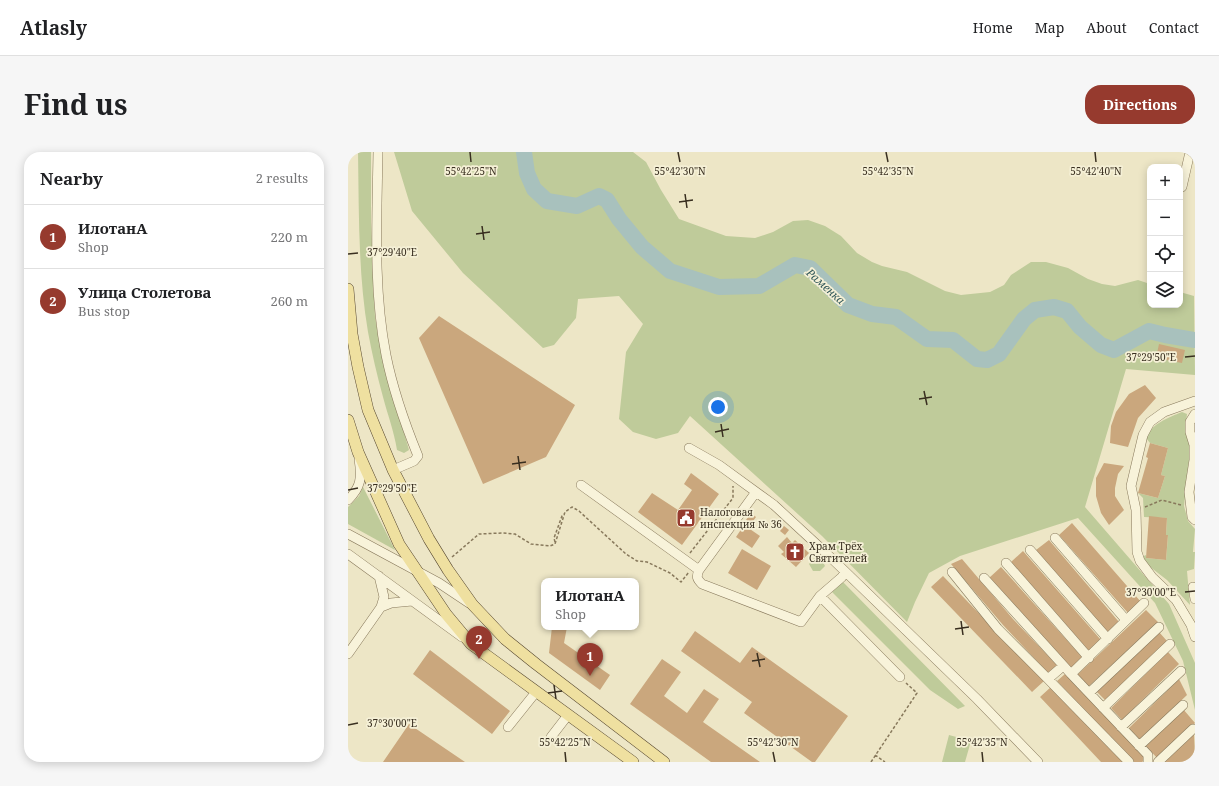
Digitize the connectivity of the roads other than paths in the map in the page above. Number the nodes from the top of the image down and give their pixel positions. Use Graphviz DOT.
graph roads {
  1 [pos="378,152"];
  2 [pos="1192,154"];
  3 [pos="1183,184"];
  4 [pos="348,289"];
  5 [pos="1195,401"];
  6 [pos="1195,414"];
  7 [pos="348,420"];
  8 [pos="689,448"];
  9 [pos="358,452"];
  10 [pos="393,470"];
  11 [pos="581,485"];
  12 [pos="756,492"];
  13 [pos="348,500"];
  14 [pos="1195,520"];
  15 [pos="348,534"];
  16 [pos="1055,538"];
  17 [pos="1030,550"];
  18 [pos="348,554"];
  19 [pos="1006,563"];
  20 [pos="696,568"];
  21 [pos="416,570"];
  22 [pos="845,572"];
  23 [pos="952,572"];
  24 [pos="379,576"];
  25 [pos="984,578"];
  26 [pos="1193,587"];
  27 [pos="820,596"];
  28 [pos="1195,599"];
  29 [pos="412,601"];
  30 [pos="1144,603"];
  31 [pos="472,604"];
  32 [pos="381,607"];
  33 [pos="1126,620"];
  34 [pos="1159,627"];
  35 [pos="1195,637"];
  36 [pos="1108,639"];
  37 [pos="471,644"];
  38 [pos="1170,644"];
  39 [pos="348,654"];
  40 [pos="1089,658"];
  41 [pos="1063,666"];
  42 [pos="1181,671"];
  43 [pos="1071,674"];
  44 [pos="900,677"];
  45 [pos="1048,679"];
  46 [pos="536,692"];
  47 [pos="1089,693"];
  48 [pos="1183,705"];
  49 [pos="1103,708"];
  50 [pos="568,715"];
  51 [pos="508,727"];
  52 [pos="1121,727"];
  53 [pos="1193,729"];
  54 [pos="551,738"];
  55 [pos="1140,746"];
  56 [pos="633,762"];
  57 [pos="664,762"];
  58 [pos="1038,762"];
  59 [pos="1128,762"];
  60 [pos="1148,762"];
  61 [pos="1158,762"];
  1 -- 10 [label="street"];
  2 -- 3 [label="street"];
  4 -- 10 [label="main road"];
  5 -- 35 [label="street"];
  6 -- 14 [label="street"];
  7 -- 9 [label="main road"];
  8 -- 12 [label="street"];
  9 -- 13 [label="street"];
  9 -- 21 [label="main road"];
  10 -- 31 [label="main road"];
  11 -- 20 [label="street"];
  12 -- 20 [label="street"];
  12 -- 22 [label="street"];
  15 -- 21 [label="street"];
  16 -- 33 [label="street"];
  17 -- 36 [label="street"];
  18 -- 24 [label="street"];
  19 -- 40 [label="street"];
  20 -- 27 [label="street"];
  21 -- 31 [label="street"];
  21 -- 37 [label="main road"];
  22 -- 27 [label="street"];
  22 -- 58 [label="street"];
  23 -- 45 [label="street"];
  24 -- 29 [label="street"];
  24 -- 32 [label="street"];
  25 -- 41 [label="street"];
  26 -- 28 [label="street"];
  27 -- 44 [label="street"];
  29 -- 32 [label="street"];
  29 -- 37 [label="street"];
  30 -- 33 [label="street"];
  31 -- 57 [label="main road"];
  32 -- 39 [label="street"];
  33 -- 36 [label="street"];
  34 -- 47 [label="street"];
  36 -- 40 [label="street"];
  37 -- 46 [label="main road"];
  38 -- 49 [label="street"];
  40 -- 43 [label="street"];
  41 -- 43 [label="street"];
  41 -- 45 [label="street"];
  42 -- 52 [label="street"];
  43 -- 47 [label="street"];
  45 -- 59 [label="street"];
  46 -- 50 [label="main road"];
  46 -- 51 [label="street"];
  47 -- 49 [label="street"];
  48 -- 55 [label="street"];
  49 -- 52 [label="street"];
  50 -- 54 [label="street"];
  50 -- 56 [label="main road"];
  52 -- 55 [label="street"];
  53 -- 61 [label="street"];
  55 -- 60 [label="street"];
}
